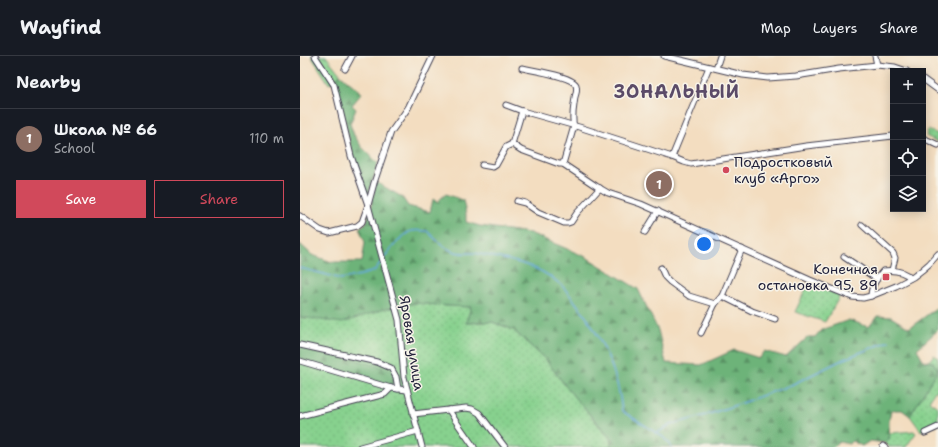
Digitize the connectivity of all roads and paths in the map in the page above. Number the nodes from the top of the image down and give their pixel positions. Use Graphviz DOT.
graph roads {
  1 [pos="315,56"];
  2 [pos="352,56"];
  3 [pos="433,56"];
  4 [pos="664,56"];
  5 [pos="720,56"];
  6 [pos="875,56"];
  7 [pos="877,65"];
  8 [pos="709,67"];
  9 [pos="522,68"];
  10 [pos="716,68"];
  11 [pos="899,68"];
  12 [pos="345,69"];
  13 [pos="926,81"];
  14 [pos="938,90"];
  15 [pos="506,104"];
  16 [pos="522,111"];
  17 [pos="574,126"];
  18 [pos="890,136"];
  19 [pos="926,139"];
  20 [pos="512,144"];
  21 [pos="938,145"];
  22 [pos="672,157"];
  23 [pos="563,164"];
  24 [pos="482,165"];
  25 [pos="600,188"];
  26 [pos="517,201"];
  27 [pos="368,205"];
  28 [pos="658,211"];
  29 [pos="300,216"];
  30 [pos="862,225"];
  31 [pos="645,232"];
  32 [pos="742,249"];
  33 [pos="938,254"];
  34 [pos="844,257"];
  35 [pos="661,268"];
  36 [pos="892,270"];
  37 [pos="910,278"];
  38 [pos="877,279"];
  39 [pos="722,296"];
  40 [pos="871,296"];
  41 [pos="714,304"];
  42 [pos="775,319"];
  43 [pos="701,333"];
  44 [pos="300,345"];
  45 [pos="301,362"];
  46 [pos="390,388"];
  47 [pos="398,389"];
  48 [pos="407,390"];
  49 [pos="449,410"];
  50 [pos="413,414"];
  51 [pos="300,416"];
  52 [pos="938,427"];
  53 [pos="418,431"];
  54 [pos="925,433"];
  55 [pos="360,447"];
  56 [pos="422,447"];
  57 [pos="474,447"];
  58 [pos="505,447"];
  1 -- 27 [label="street, Яровая улица"];
  2 -- 12 [label="street"];
  3 -- 27 [label="street"];
  4 -- 8 [label="street"];
  5 -- 10 [label="street"];
  6 -- 7 [label="street"];
  7 -- 10 [label="street"];
  7 -- 11 [label="street"];
  8 -- 10 [label="street"];
  8 -- 22 [label="street"];
  9 -- 17 [label="street"];
  13 -- 14 [label="street"];
  15 -- 16 [label="street"];
  16 -- 17 [label="street"];
  16 -- 20 [label="street"];
  17 -- 22 [label="street"];
  17 -- 23 [label="street"];
  18 -- 22 [label="street"];
  19 -- 21 [label="street"];
  20 -- 23 [label="street"];
  20 -- 24 [label="street"];
  23 -- 25 [label="street"];
  25 -- 26 [label="street"];
  25 -- 28 [label="street"];
  27 -- 29 [label="street"];
  27 -- 48 [label="street, Яровая улица"];
  28 -- 31 [label="street"];
  28 -- 32 [label="street"];
  30 -- 36 [label="street"];
  32 -- 39 [label="street"];
  32 -- 40 [label="street"];
  33 -- 37 [label="street"];
  34 -- 38 [label="street"];
  35 -- 41 [label="street"];
  36 -- 37 [label="street"];
  36 -- 38 [label="street"];
  37 -- 40 [label="street"];
  38 -- 40 [label="street"];
  39 -- 41 [label="street"];
  39 -- 42 [label="street"];
  41 -- 43 [label="street"];
  44 -- 47 [label="street"];
  45 -- 46 [label="street"];
  46 -- 47 [label="street"];
  46 -- 51 [label="street"];
  47 -- 48 [label="street"];
  48 -- 50 [label="street, Яровая улица"];
  49 -- 50 [label="street"];
  49 -- 57 [label="street"];
  49 -- 58 [label="street"];
  50 -- 53 [label="street, Яровая улица"];
  52 -- 54 [label="street"];
  53 -- 55 [label="street"];
  53 -- 56 [label="street, Яровая улица"];
}
